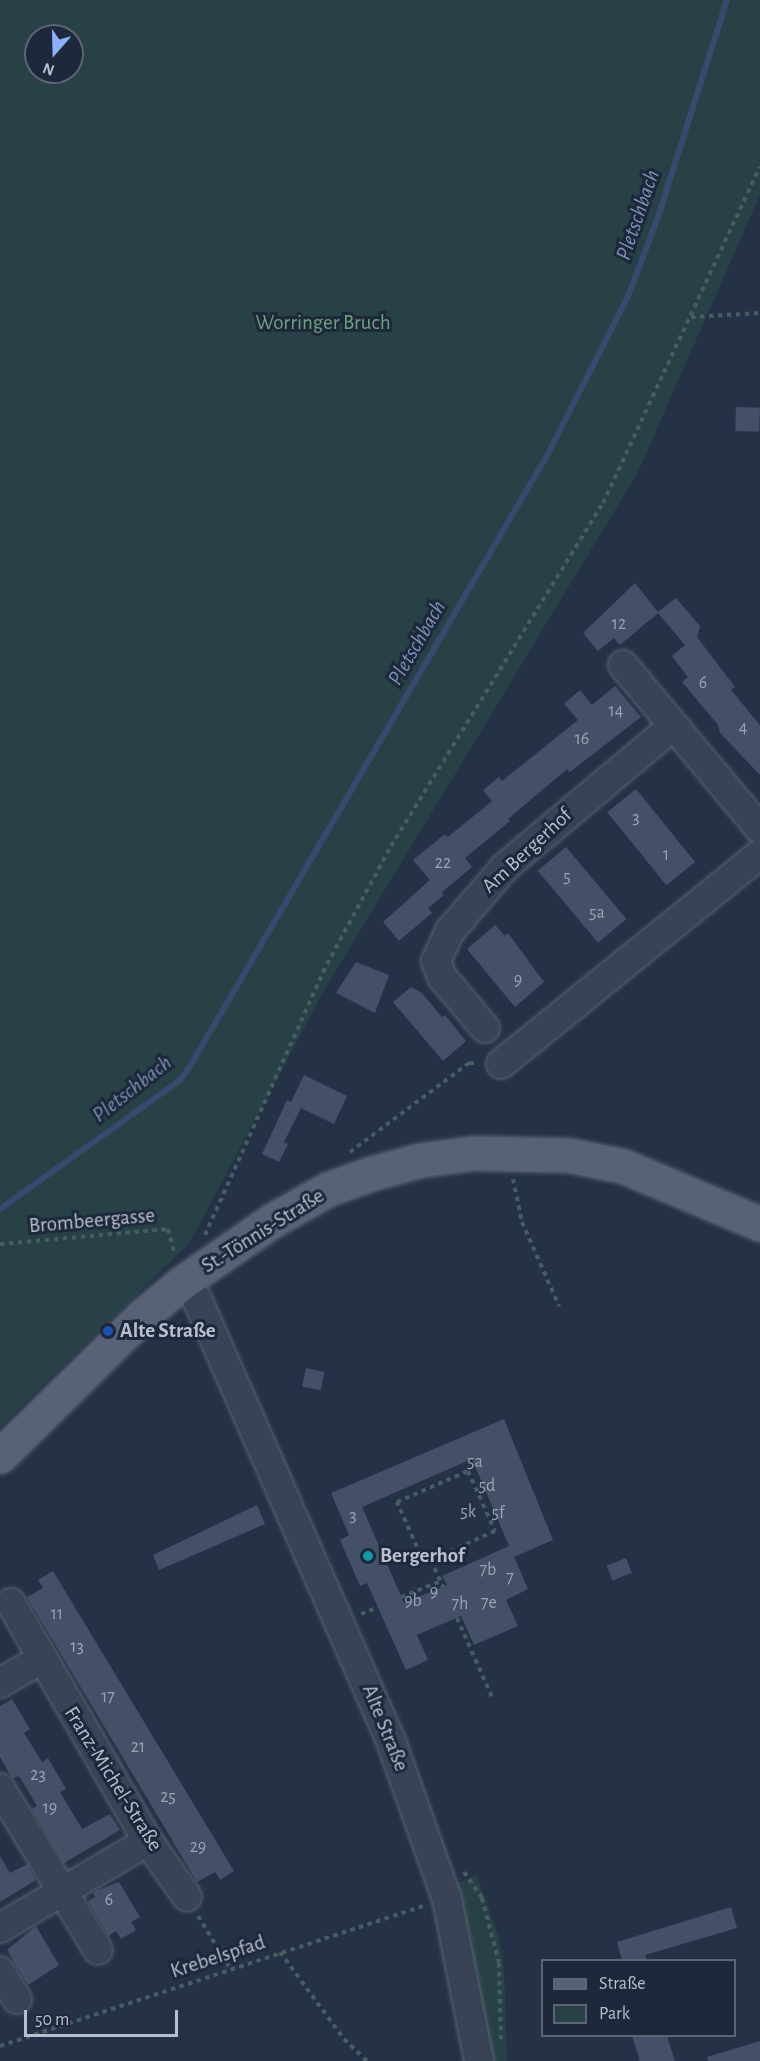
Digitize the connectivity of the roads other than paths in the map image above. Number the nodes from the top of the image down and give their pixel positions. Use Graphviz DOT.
graph roads {
  1 [pos="623,665"];
  2 [pos="673,726"];
  3 [pos="760,829"];
  4 [pos="760,854"];
  5 [pos="485,1028"];
  6 [pos="501,1064"];
  7 [pos="760,1224"];
  8 [pos="183,1282"];
  9 [pos="0,1456"];
  10 [pos="11,1603"];
  11 [pos="40,1660"];
  12 [pos="0,1683"];
  13 [pos="0,1788"];
  14 [pos="147,1841"];
  15 [pos="62,1891"];
  16 [pos="187,1897"];
  17 [pos="0,1928"];
  18 [pos="98,1950"];
  19 [pos="0,1971"];
  20 [pos="17,1999"];
  21 [pos="490,2055"];
  1 -- 2 [label="street"];
  2 -- 3 [label="street"];
  2 -- 5 [label="street, Am Bergerhof"];
  4 -- 6 [label="street"];
  7 -- 8 [label="main road, St.-Tönnis-Straße"];
  8 -- 9 [label="main road, St.-Tönnis-Straße"];
  8 -- 21 [label="street, Alte Straße"];
  10 -- 11 [label="street, Franz-Michel-Straße"];
  11 -- 12 [label="street"];
  11 -- 14 [label="street, Franz-Michel-Straße"];
  13 -- 15 [label="street"];
  14 -- 15 [label="street"];
  14 -- 16 [label="street, Franz-Michel-Straße"];
  15 -- 17 [label="street"];
  15 -- 18 [label="street"];
  19 -- 20 [label="street"];
}
